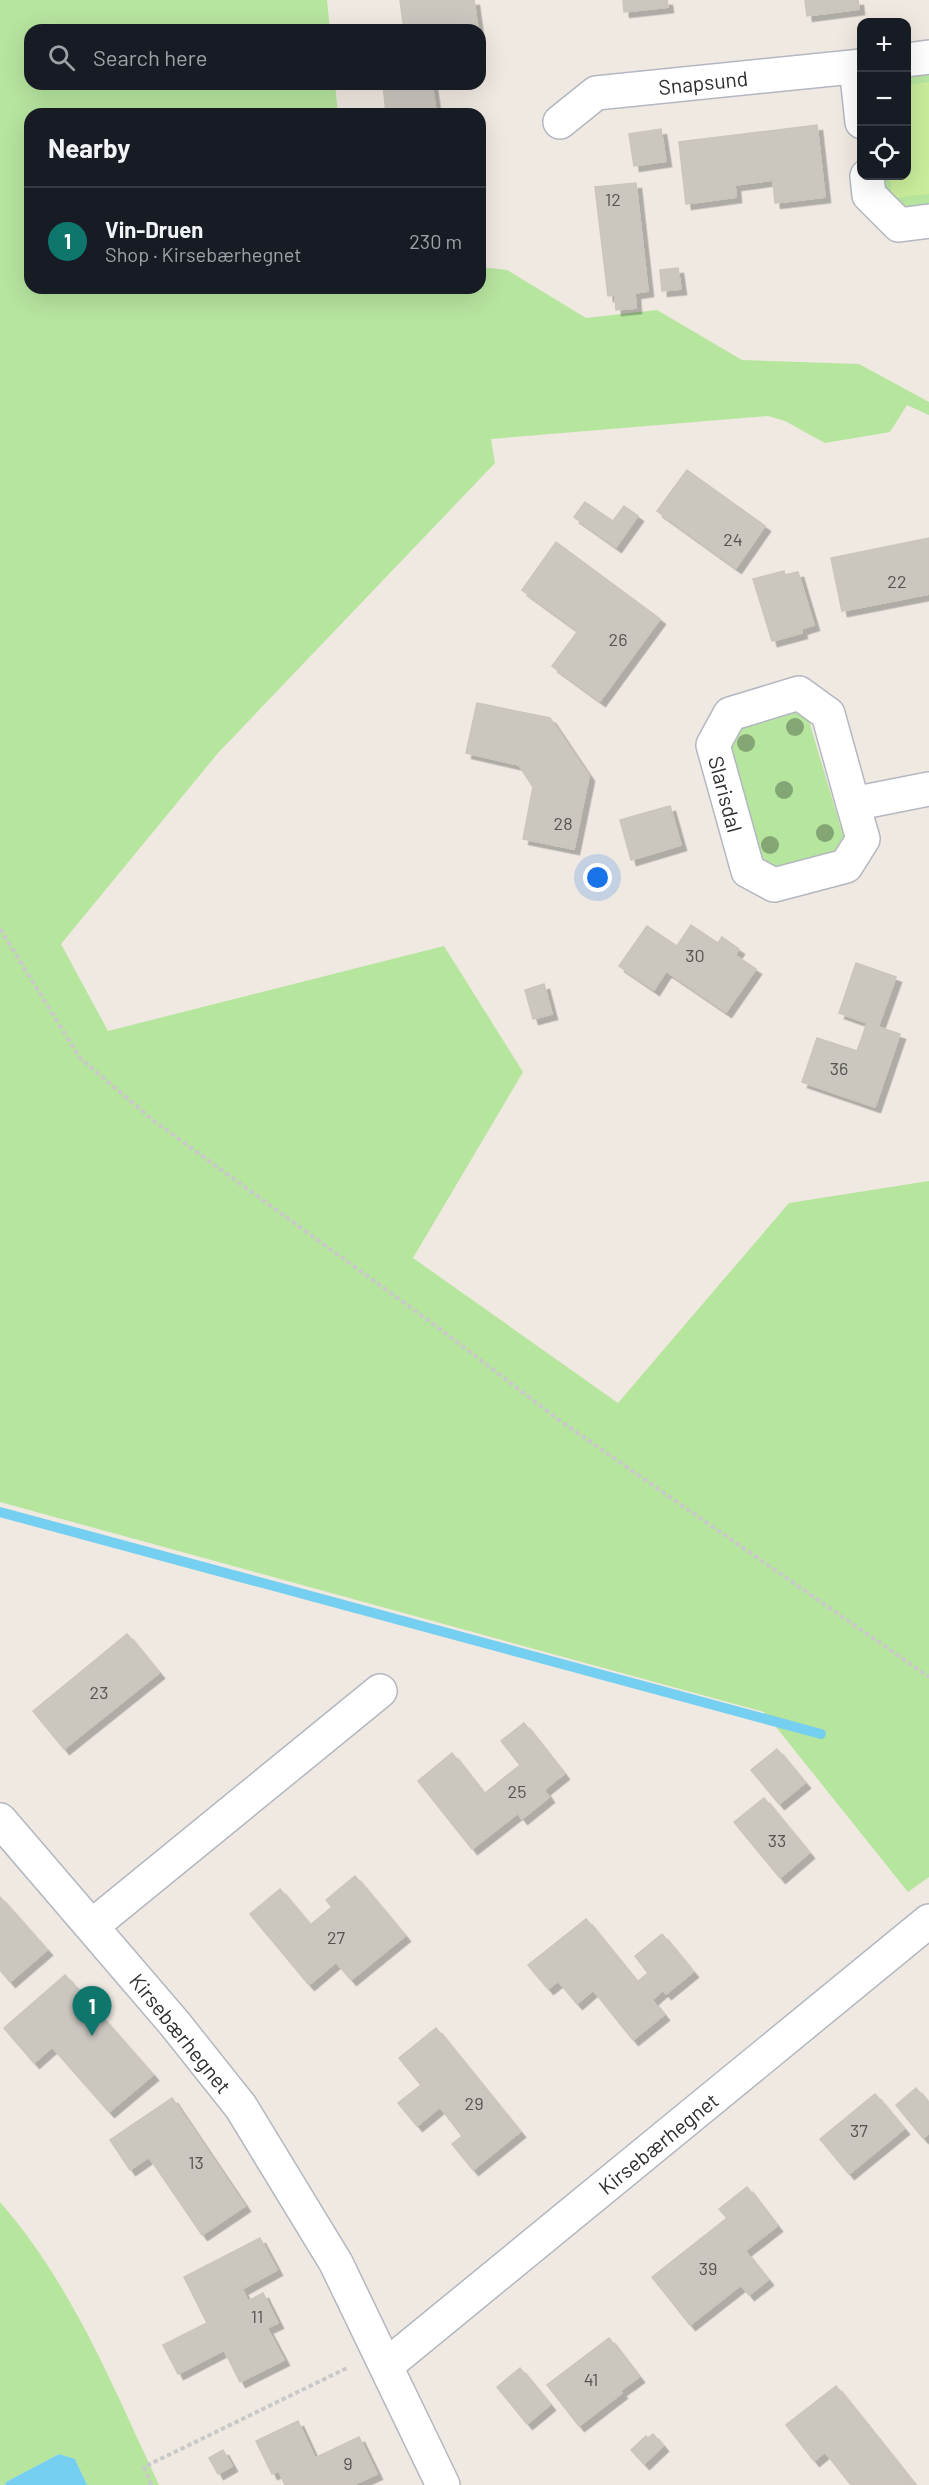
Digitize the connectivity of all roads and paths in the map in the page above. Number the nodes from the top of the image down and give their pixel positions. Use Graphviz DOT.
graph roads {
  1 [pos="929,57"];
  2 [pos="911,59"];
  3 [pos="857,66"];
  4 [pos="560,122"];
  5 [pos="867,180"];
  6 [pos="929,221"];
  7 [pos="929,789"];
  8 [pos="853,804"];
  9 [pos="0,928"];
  10 [pos="929,1677"];
  11 [pos="380,1691"];
  12 [pos="0,1820"];
  13 [pos="929,1921"];
  14 [pos="92,1926"];
  15 [pos="387,2365"];
  16 [pos="152,2485"];
  17 [pos="443,2485"];
  1 -- 2 [label="street"];
  3 -- 4 [label="street, Snapsund"];
  5 -- 6 [label="street"];
  7 -- 8 [label="street"];
  8 -- 8 [label="street, Slarisdal"];
  9 -- 10 [label="path"];
  11 -- 14 [label="street"];
  12 -- 14 [label="street, Kirsebærhegnet"];
  13 -- 15 [label="street, Kirsebærhegnet"];
  14 -- 15 [label="street, Kirsebærhegnet"];
  15 -- 16 [label="path"];
  15 -- 17 [label="street, Kirsebærhegnet"];
}
